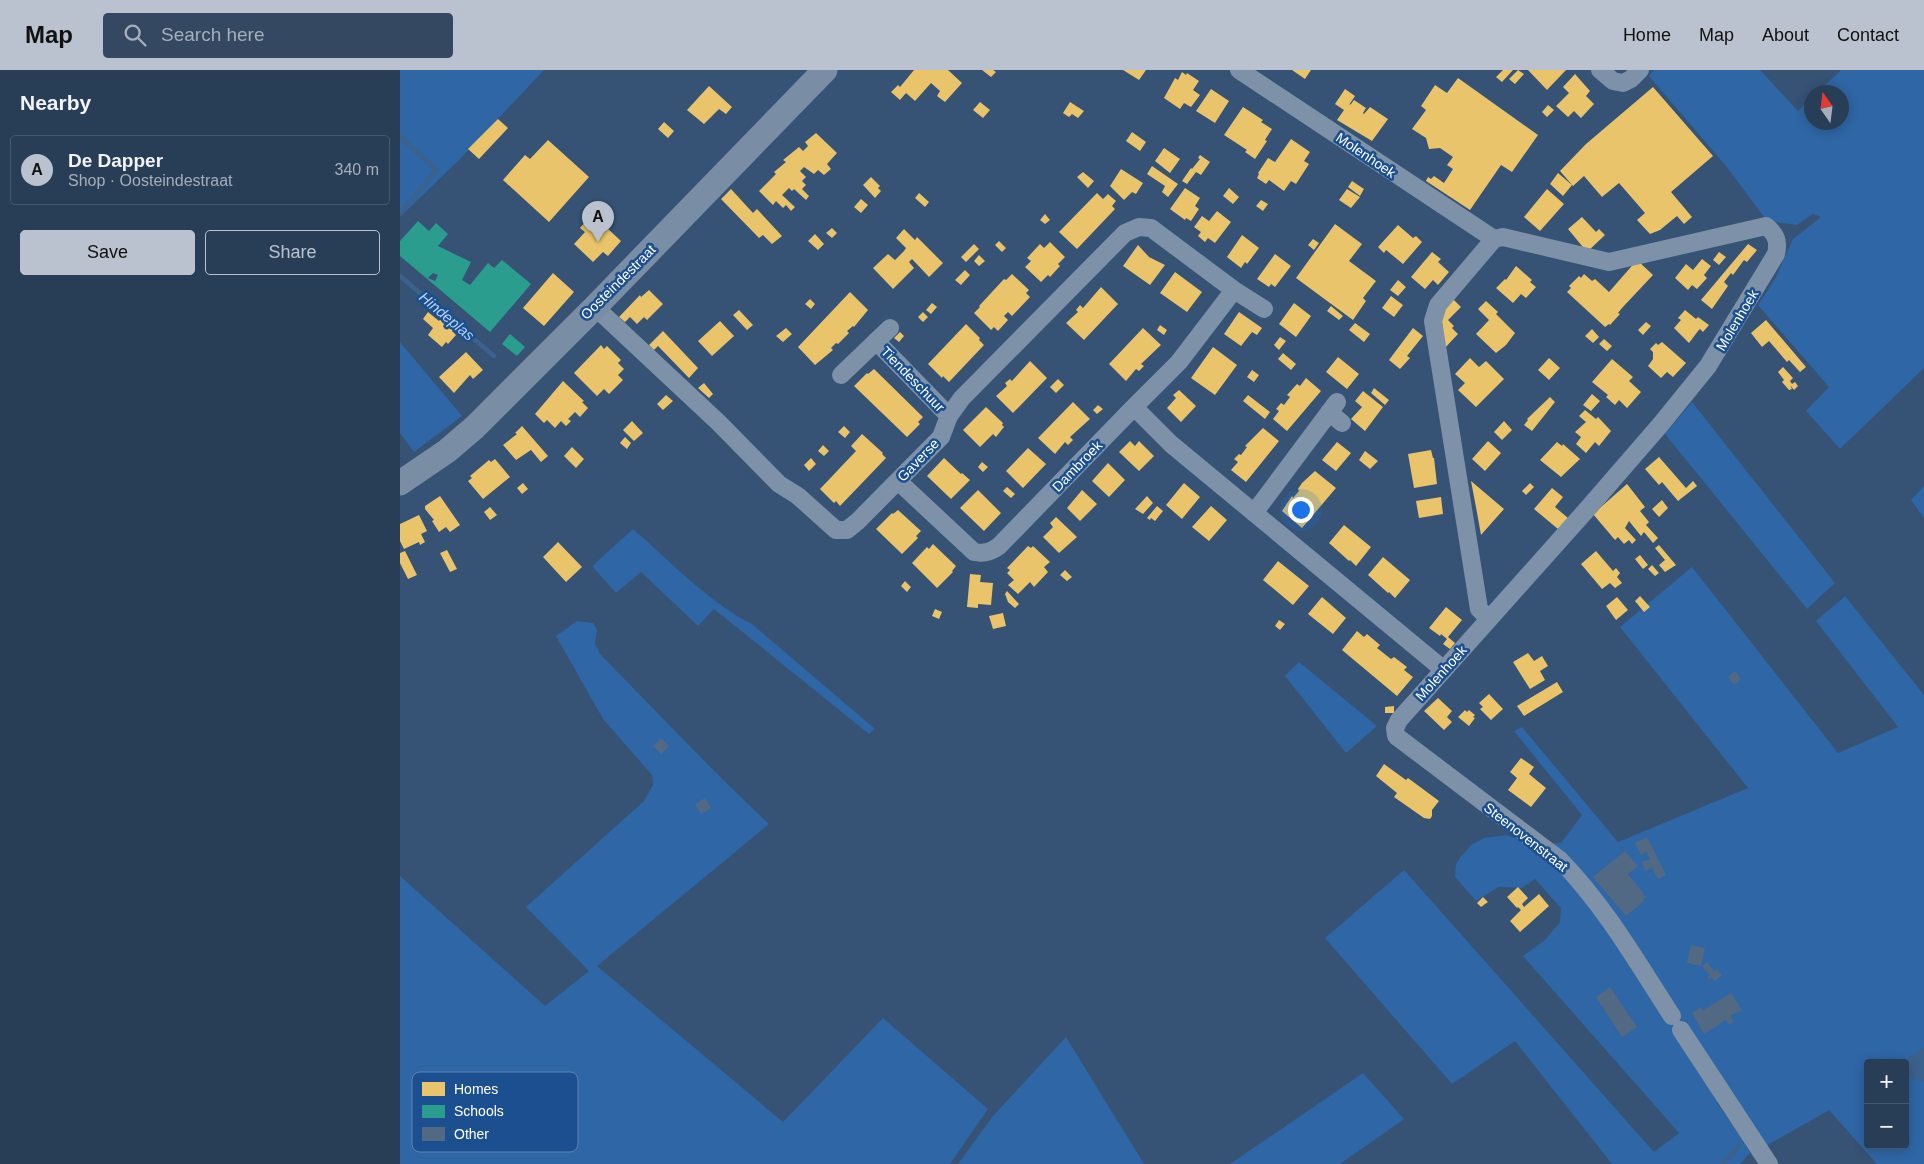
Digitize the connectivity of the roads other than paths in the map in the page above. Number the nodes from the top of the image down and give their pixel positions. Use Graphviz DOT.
graph roads {
  1 [pos="825,70"];
  2 [pos="1238,70"];
  3 [pos="1640,70"];
  4 [pos="1607,75"];
  5 [pos="1494,239"];
  6 [pos="1234,290"];
  7 [pos="595,307"];
  8 [pos="1264,309"];
  9 [pos="890,328"];
  10 [pos="876,342"];
  11 [pos="841,375"];
  12 [pos="1134,407"];
  13 [pos="1336,412"];
  14 [pos="949,416"];
  15 [pos="898,481"];
  16 [pos="400,483"];
  17 [pos="1254,513"];
  18 [pos="1489,619"];
  19 [pos="1444,670"];
  20 [pos="1395,728"];
  21 [pos="1769,1164"];
  1 -- 7 [label="street, Oosteindestraat"];
  2 -- 5 [label="street, Molenhoek"];
  3 -- 4 [label="street"];
  5 -- 18 [label="street"];
  5 -- 18 [label="street, Molenhoek"];
  6 -- 8 [label="street, Gaverse"];
  6 -- 12 [label="street"];
  6 -- 14 [label="street, Gaverse"];
  7 -- 15 [label="street, Gaverse"];
  7 -- 16 [label="street, Oosteindestraat"];
  9 -- 10 [label="street, Tiendeschuur"];
  10 -- 11 [label="street, Tiendeschuur"];
  10 -- 14 [label="street, Tiendeschuur"];
  12 -- 15 [label="street, Dambroek"];
  12 -- 17 [label="street"];
  13 -- 17 [label="street"];
  14 -- 15 [label="street, Gaverse"];
  17 -- 19 [label="street"];
  18 -- 19 [label="street, Molenhoek"];
  19 -- 20 [label="street, Molenhoek"];
  20 -- 21 [label="street, Steenovenstraat"];
}
